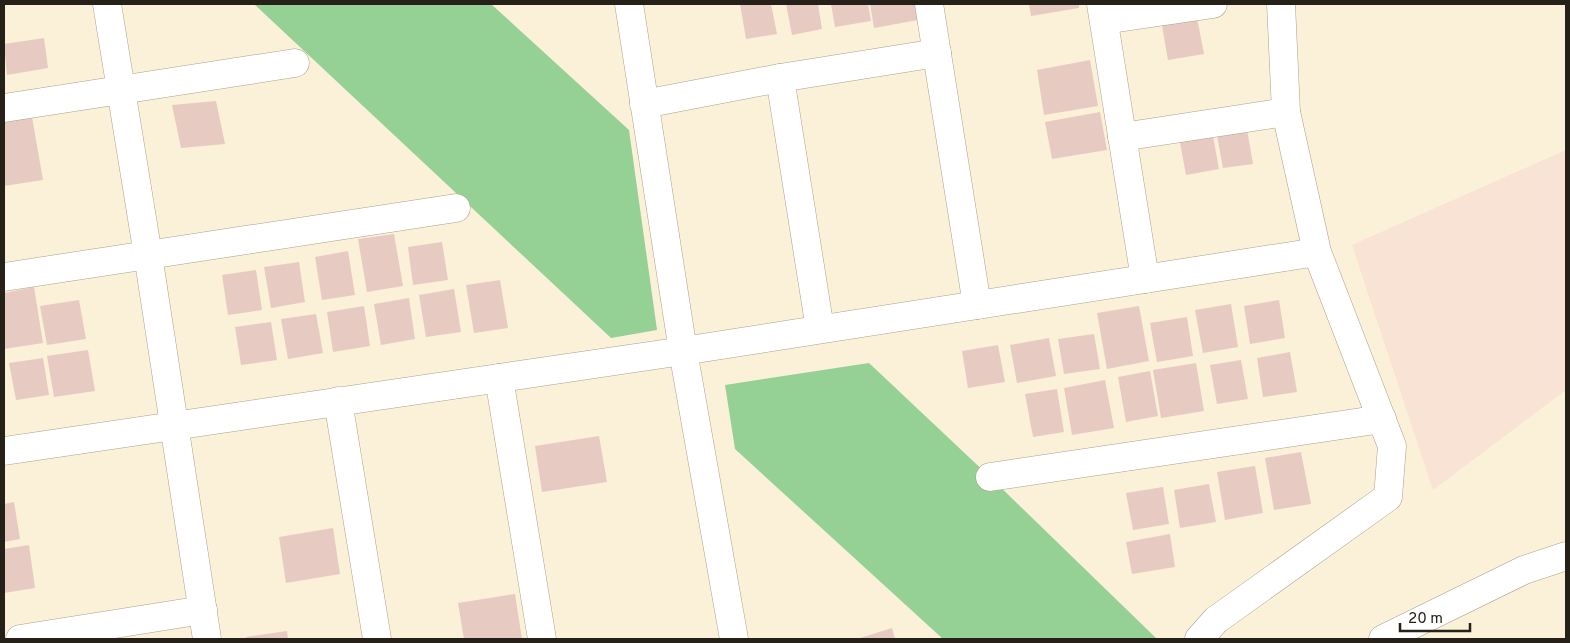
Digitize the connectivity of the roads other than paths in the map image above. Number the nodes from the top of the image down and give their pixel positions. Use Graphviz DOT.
graph roads {
  1 [pos="107,4"];
  2 [pos="629,4"];
  3 [pos="929,4"];
  4 [pos="1214,4"];
  5 [pos="1281,4"];
  6 [pos="1103,12"];
  7 [pos="937,53"];
  8 [pos="295,63"];
  9 [pos="780,78"];
  10 [pos="120,89"];
  11 [pos="644,104"];
  12 [pos="4,108"];
  13 [pos="1286,112"];
  14 [pos="1122,137"];
  15 [pos="456,208"];
  16 [pos="1317,252"];
  17 [pos="148,255"];
  18 [pos="4,276"];
  19 [pos="1144,279"];
  20 [pos="977,305"];
  21 [pos="820,329"];
  22 [pos="683,351"];
  23 [pos="499,378"];
  24 [pos="338,401"];
  25 [pos="1382,419"];
  26 [pos="173,425"];
  27 [pos="4,451"];
  28 [pos="990,477"];
  29 [pos="1566,556"];
  30 [pos="203,610"];
  31 [pos="20,639"];
  32 [pos="207,639"];
  33 [pos="378,639"];
  34 [pos="542,639"];
  35 [pos="734,639"];
  36 [pos="1199,639"];
  37 [pos="1383,639"];
  1 -- 10 [label="street"];
  2 -- 11 [label="street"];
  3 -- 7 [label="street"];
  4 -- 6 [label="street"];
  5 -- 13 [label="street"];
  6 -- 14 [label="street"];
  7 -- 9 [label="street"];
  7 -- 20 [label="street"];
  8 -- 10 [label="street"];
  9 -- 11 [label="street"];
  9 -- 21 [label="street"];
  10 -- 12 [label="street"];
  10 -- 17 [label="street"];
  11 -- 22 [label="street"];
  13 -- 14 [label="street"];
  13 -- 16 [label="street"];
  14 -- 19 [label="street"];
  15 -- 17 [label="street"];
  16 -- 19 [label="street"];
  16 -- 25 [label="street"];
  17 -- 18 [label="street"];
  17 -- 26 [label="street"];
  19 -- 20 [label="street"];
  20 -- 21 [label="street"];
  21 -- 22 [label="street"];
  22 -- 23 [label="street"];
  22 -- 35 [label="street"];
  23 -- 24 [label="street"];
  23 -- 34 [label="street"];
  24 -- 26 [label="street"];
  24 -- 33 [label="street"];
  25 -- 28 [label="street"];
  25 -- 36 [label="street"];
  26 -- 27 [label="street"];
  26 -- 30 [label="street"];
  29 -- 37 [label="street"];
  30 -- 31 [label="street"];
  30 -- 32 [label="street"];
}
